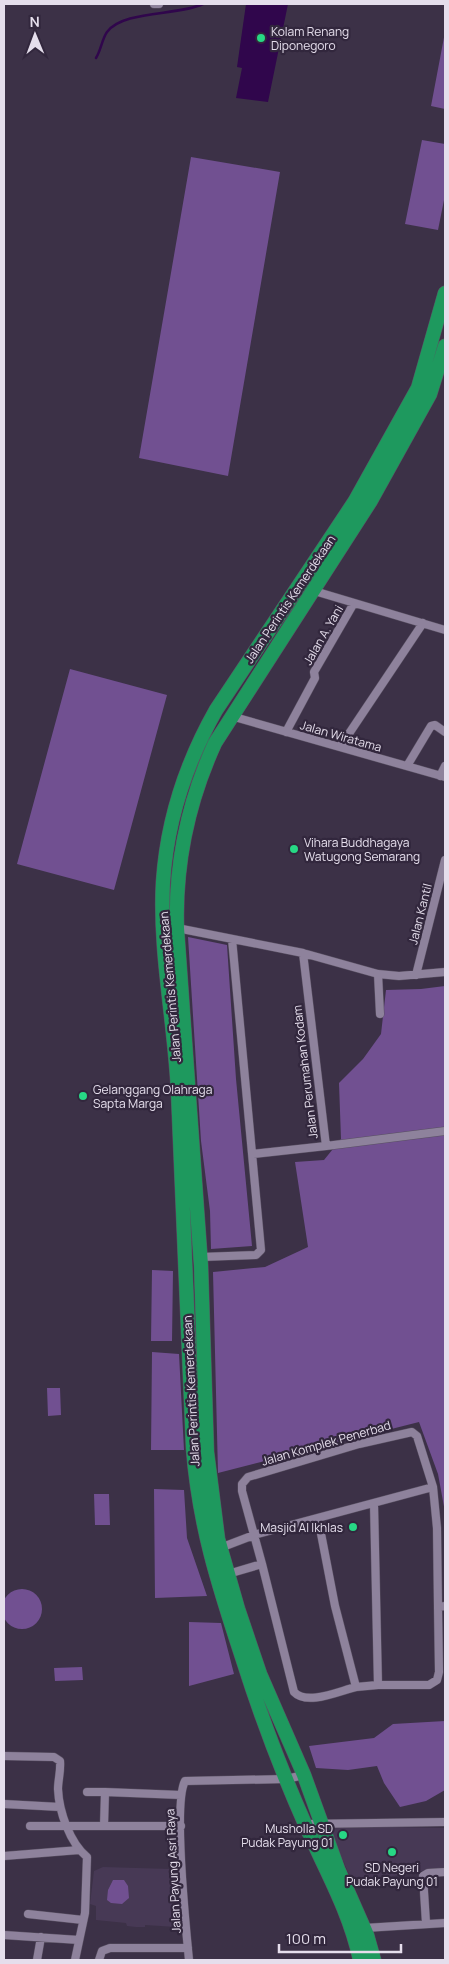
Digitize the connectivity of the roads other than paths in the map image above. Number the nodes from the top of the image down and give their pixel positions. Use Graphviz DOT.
graph roads {
  1 [pos="154,4"];
  2 [pos="159,4"];
  3 [pos="445,293"];
  4 [pos="445,346"];
  5 [pos="306,588"];
  6 [pos="354,603"];
  7 [pos="423,623"];
  8 [pos="445,630"];
  9 [pos="231,716"];
  10 [pos="286,732"];
  11 [pos="445,732"];
  12 [pos="340,748"];
  13 [pos="407,766"];
  14 [pos="445,766"];
  15 [pos="443,776"];
  16 [pos="445,860"];
  17 [pos="177,928"];
  18 [pos="232,938"];
  19 [pos="303,953"];
  20 [pos="445,972"];
  21 [pos="378,974"];
  22 [pos="416,975"];
  23 [pos="380,1014"];
  24 [pos="182,1069"];
  25 [pos="445,1131"];
  26 [pos="326,1146"];
  27 [pos="253,1154"];
  28 [pos="201,1257"];
  29 [pos="433,1487"];
  30 [pos="374,1503"];
  31 [pos="318,1518"];
  32 [pos="254,1535"];
  33 [pos="220,1548"];
  34 [pos="262,1564"];
  35 [pos="222,1576"];
  36 [pos="442,1606"];
  37 [pos="378,1685"];
  38 [pos="356,1687"];
  39 [pos="4,1756"];
  40 [pos="304,1775"];
  41 [pos="286,1779"];
  42 [pos="87,1792"];
  43 [pos="105,1792"];
  44 [pos="181,1795"];
  45 [pos="4,1804"];
  46 [pos="60,1807"];
  47 [pos="445,1822"];
  48 [pos="67,1824"];
  49 [pos="305,1824"];
  50 [pos="320,1824"];
  51 [pos="30,1826"];
  52 [pos="104,1826"];
  53 [pos="181,1826"];
  54 [pos="79,1850"];
  55 [pos="4,1856"];
  56 [pos="445,1872"];
  57 [pos="28,1914"];
  58 [pos="83,1920"];
  59 [pos="426,1923"];
  60 [pos="445,1923"];
  61 [pos="365,1928"];
  62 [pos="5,1935"];
  63 [pos="41,1937"];
  64 [pos="79,1940"];
  65 [pos="4,1944"];
  66 [pos="188,1948"];
  67 [pos="37,1960"];
  68 [pos="75,1960"];
  69 [pos="99,1960"];
  70 [pos="189,1960"];
  71 [pos="360,1960"];
  72 [pos="374,1960"];
  1 -- 2 [label="street"];
  3 -- 5 [label="highway, Jalan Perintis Kemerdekaan"];
  4 -- 5 [label="highway, Jalan Perintis Kemerdekaan"];
  5 -- 6 [label="street"];
  5 -- 9 [label="highway, Jalan Perintis Kemerdekaan"];
  5 -- 24 [label="highway, Jalan Perintis Kemerdekaan"];
  6 -- 7 [label="street"];
  6 -- 10 [label="street, Jalan A. Yani"];
  7 -- 8 [label="street"];
  7 -- 12 [label="street"];
  9 -- 10 [label="street, Jalan Wiratama"];
  9 -- 17 [label="highway, Jalan Perintis Kemerdekaan"];
  10 -- 12 [label="street, Jalan Wiratama"];
  11 -- 13 [label="street"];
  12 -- 13 [label="street, Jalan Wiratama"];
  13 -- 15 [label="street, Jalan Wiratama"];
  14 -- 15 [label="street"];
  16 -- 22 [label="street, Jalan Kantil"];
  17 -- 18 [label="street"];
  17 -- 24 [label="highway, Jalan Perintis Kemerdekaan"];
  18 -- 19 [label="street"];
  18 -- 27 [label="street"];
  19 -- 21 [label="street"];
  19 -- 26 [label="street, Jalan Perumahan Kodam"];
  20 -- 22 [label="street"];
  21 -- 22 [label="street"];
  21 -- 23 [label="street"];
  24 -- 28 [label="highway, Jalan Perintis Kemerdekaan"];
  24 -- 35 [label="highway, Jalan Perintis Kemerdekaan"];
  25 -- 26 [label="street"];
  26 -- 27 [label="street, Jalan Perumahan Kodam"];
  27 -- 28 [label="street"];
  28 -- 33 [label="highway, Jalan Perintis Kemerdekaan"];
  29 -- 30 [label="street"];
  29 -- 32 [label="street, Jalan Komplek Penerbad"];
  29 -- 36 [label="street, Jalan Komplek Penerbad"];
  30 -- 31 [label="street"];
  30 -- 37 [label="street"];
  31 -- 32 [label="street"];
  31 -- 38 [label="street"];
  32 -- 33 [label="street"];
  32 -- 34 [label="street, Jalan Komplek Penerbad"];
  33 -- 35 [label="highway, Jalan Perintis Kemerdekaan"];
  34 -- 35 [label="street"];
  34 -- 38 [label="street, Jalan Komplek Penerbad"];
  35 -- 40 [label="highway, Jalan Perintis Kemerdekaan"];
  35 -- 41 [label="highway, Jalan Perintis Kemerdekaan"];
  36 -- 37 [label="street, Jalan Komplek Penerbad"];
  37 -- 38 [label="street, Jalan Komplek Penerbad"];
  39 -- 46 [label="street"];
  40 -- 41 [label="street, Jalan Payung Asri Raya"];
  40 -- 50 [label="highway, Jalan Perintis Kemerdekaan"];
  41 -- 44 [label="street, Jalan Payung Asri Raya"];
  41 -- 49 [label="highway, Jalan Perintis Kemerdekaan"];
  42 -- 43 [label="street"];
  43 -- 44 [label="street"];
  43 -- 52 [label="street"];
  44 -- 53 [label="street, Jalan Payung Asri Raya"];
  45 -- 46 [label="street"];
  46 -- 48 [label="street"];
  47 -- 50 [label="street"];
  48 -- 51 [label="street"];
  48 -- 52 [label="street"];
  48 -- 54 [label="street"];
  49 -- 50 [label="street"];
  49 -- 71 [label="highway, Jalan Perintis Kemerdekaan"];
  50 -- 61 [label="highway, Jalan Perintis Kemerdekaan"];
  52 -- 53 [label="street"];
  53 -- 66 [label="street, Jalan Payung Asri Raya"];
  54 -- 55 [label="street"];
  54 -- 58 [label="street"];
  56 -- 59 [label="street"];
  57 -- 58 [label="street"];
  58 -- 64 [label="street"];
  59 -- 60 [label="street"];
  59 -- 61 [label="street"];
  61 -- 72 [label="highway, Jalan Perintis Kemerdekaan"];
  62 -- 63 [label="street"];
  62 -- 65 [label="street"];
  63 -- 64 [label="street"];
  63 -- 67 [label="street"];
  64 -- 68 [label="street"];
  66 -- 69 [label="street"];
  66 -- 70 [label="street, Jalan Payung Asri Raya"];
}
